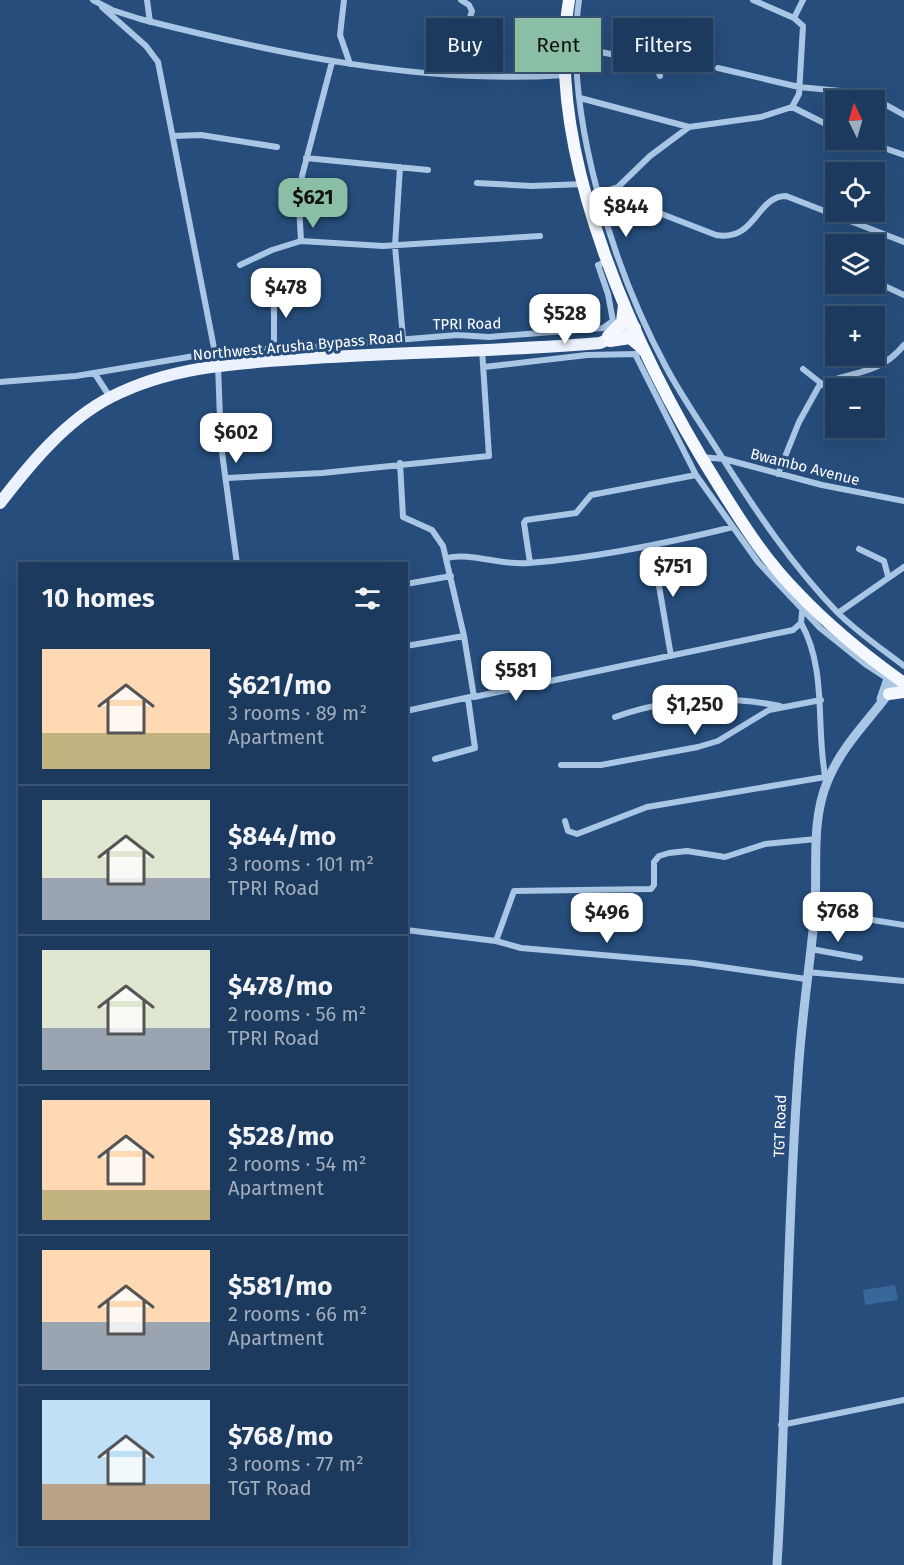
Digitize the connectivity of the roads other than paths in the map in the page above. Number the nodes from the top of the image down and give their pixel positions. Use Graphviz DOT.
graph roads {
  1 [pos="93,0"];
  2 [pos="147,0"];
  3 [pos="344,0"];
  4 [pos="461,0"];
  5 [pos="569,0"];
  6 [pos="579,0"];
  7 [pos="753,0"];
  8 [pos="803,0"];
  9 [pos="99,4"];
  10 [pos="578,18"];
  11 [pos="794,18"];
  12 [pos="150,22"];
  13 [pos="601,52"];
  14 [pos="332,62"];
  15 [pos="350,64"];
  16 [pos="718,68"];
  17 [pos="578,72"];
  18 [pos="458,74"];
  19 [pos="566,75"];
  20 [pos="660,76"];
  21 [pos="800,87"];
  22 [pos="580,98"];
  23 [pos="792,107"];
  24 [pos="904,115"];
  25 [pos="825,124"];
  26 [pos="689,127"];
  27 [pos="173,136"];
  28 [pos="278,147"];
  29 [pos="885,148"];
  30 [pos="904,155"];
  31 [pos="306,158"];
  32 [pos="400,167"];
  33 [pos="428,170"];
  34 [pos="477,183"];
  35 [pos="584,184"];
  36 [pos="618,187"];
  37 [pos="600,193"];
  38 [pos="540,236"];
  39 [pos="301,241"];
  40 [pos="904,242"];
  41 [pos="395,246"];
  42 [pos="609,261"];
  43 [pos="240,265"];
  44 [pos="885,286"];
  45 [pos="274,289"];
  46 [pos="904,295"];
  47 [pos="623,301"];
  48 [pos="634,325"];
  49 [pos="403,338"];
  50 [pos="609,339"];
  51 [pos="904,345"];
  52 [pos="482,348"];
  53 [pos="274,349"];
  54 [pos="642,354"];
  55 [pos="901,354"];
  56 [pos="217,359"];
  57 [pos="484,367"];
  58 [pos="803,369"];
  59 [pos="95,374"];
  60 [pos="0,382"];
  61 [pos="822,384"];
  62 [pos="110,397"];
  63 [pos="701,457"];
  64 [pos="724,459"];
  65 [pos="400,463"];
  66 [pos="778,474"];
  67 [pos="696,475"];
  68 [pos="226,478"];
  69 [pos="904,501"];
  70 [pos="0,503"];
  71 [pos="733,527"];
  72 [pos="652,545"];
  73 [pos="858,549"];
  74 [pos="447,558"];
  75 [pos="237,562"];
  76 [pos="530,563"];
  77 [pos="904,567"];
  78 [pos="451,576"];
  79 [pos="888,576"];
  80 [pos="408,584"];
  81 [pos="802,612"];
  82 [pos="838,613"];
  83 [pos="801,623"];
  84 [pos="464,636"];
  85 [pos="408,646"];
  86 [pos="671,656"];
  87 [pos="904,666"];
  88 [pos="897,686"];
  89 [pos="470,697"];
  90 [pos="821,700"];
  91 [pos="781,706"];
  92 [pos="878,707"];
  93 [pos="408,711"];
  94 [pos="615,717"];
  95 [pos="435,759"];
  96 [pos="561,765"];
  97 [pos="826,780"];
  98 [pos="565,821"];
  99 [pos="816,838"];
  100 [pos="816,911"];
  101 [pos="904,925"];
  102 [pos="408,930"];
  103 [pos="496,941"];
  104 [pos="811,949"];
  105 [pos="860,958"];
  106 [pos="806,976"];
  107 [pos="904,981"];
  108 [pos="904,1400"];
  109 [pos="781,1425"];
  110 [pos="777,1565"];
  1 -- 9 [label="street"];
  2 -- 12 [label="street"];
  3 -- 15 [label="street"];
  4 -- 18 [label="street"];
  5 -- 19 [label="highway"];
  6 -- 10 [label="street"];
  7 -- 11 [label="street"];
  8 -- 11 [label="street"];
  9 -- 12 [label="street"];
  9 -- 27 [label="street"];
  11 -- 21 [label="street"];
  12 -- 14 [label="street"];
  13 -- 20 [label="street"];
  14 -- 15 [label="street"];
  14 -- 31 [label="street"];
  15 -- 18 [label="street"];
  16 -- 21 [label="street"];
  17 -- 22 [label="street"];
  18 -- 19 [label="street"];
  19 -- 35 [label="highway"];
  21 -- 23 [label="street"];
  21 -- 24 [label="street"];
  22 -- 26 [label="street"];
  22 -- 37 [label="street"];
  23 -- 25 [label="street"];
  23 -- 26 [label="street"];
  26 -- 36 [label="street"];
  27 -- 28 [label="street"];
  27 -- 56 [label="street"];
  29 -- 30 [label="street"];
  31 -- 32 [label="street"];
  31 -- 39 [label="street"];
  32 -- 33 [label="street"];
  32 -- 41 [label="street"];
  34 -- 35 [label="street"];
  35 -- 42 [label="highway"];
  36 -- 37 [label="street"];
  36 -- 40 [label="street"];
  37 -- 64 [label="street"];
  38 -- 41 [label="street"];
  39 -- 41 [label="street"];
  39 -- 43 [label="street"];
  41 -- 49 [label="street"];
  42 -- 47 [label="highway"];
  42 -- 49 [label="street, TPRI Road"];
  44 -- 46 [label="street"];
  45 -- 53 [label="street"];
  47 -- 48 [label="highway"];
  47 -- 50 [label="highway"];
  48 -- 50 [label="main road, Northwest Arusha Bypass Road"];
  48 -- 54 [label="highway"];
  49 -- 53 [label="street, TPRI Road"];
  50 -- 52 [label="main road, Northwest Arusha Bypass Road"];
  50 -- 54 [label="highway"];
  51 -- 55 [label="street"];
  52 -- 56 [label="main road, Northwest Arusha Bypass Road"];
  52 -- 57 [label="street"];
  53 -- 56 [label="street, TPRI Road"];
  54 -- 57 [label="street"];
  54 -- 63 [label="highway"];
  54 -- 67 [label="street"];
  55 -- 61 [label="street"];
  56 -- 59 [label="street, TPRI Road"];
  56 -- 62 [label="main road, Northwest Arusha Bypass Road"];
  56 -- 68 [label="street"];
  57 -- 65 [label="street"];
  58 -- 61 [label="street"];
  59 -- 60 [label="street, TPRI Road"];
  59 -- 62 [label="street"];
  61 -- 66 [label="street"];
  62 -- 70 [label="main road, Northwest Arusha Bypass Road"];
  63 -- 64 [label="street, Bwambo Avenue"];
  63 -- 88 [label="highway"];
  64 -- 66 [label="street, Bwambo Avenue"];
  64 -- 82 [label="street"];
  65 -- 68 [label="street"];
  65 -- 74 [label="street"];
  66 -- 69 [label="street, Bwambo Avenue"];
  67 -- 71 [label="street"];
  67 -- 76 [label="street"];
  68 -- 75 [label="street"];
  71 -- 72 [label="street"];
  71 -- 81 [label="street"];
  72 -- 76 [label="street"];
  72 -- 86 [label="street"];
  73 -- 79 [label="street"];
  74 -- 76 [label="street"];
  74 -- 78 [label="street"];
  77 -- 79 [label="street"];
  78 -- 80 [label="street"];
  78 -- 84 [label="street"];
  79 -- 82 [label="street"];
  81 -- 83 [label="street"];
  81 -- 88 [label="street"];
  82 -- 87 [label="street"];
  83 -- 86 [label="street"];
  83 -- 90 [label="street"];
  84 -- 85 [label="street"];
  84 -- 89 [label="street"];
  86 -- 89 [label="street"];
  88 -- 92 [label="street, TGT Road"];
  88 -- 92 [label="street"];
  89 -- 93 [label="street"];
  89 -- 95 [label="street"];
  90 -- 91 [label="street"];
  90 -- 97 [label="street"];
  91 -- 94 [label="street"];
  91 -- 96 [label="street"];
  92 -- 97 [label="street, TGT Road"];
  97 -- 98 [label="street"];
  97 -- 99 [label="street, TGT Road"];
  99 -- 100 [label="street, TGT Road"];
  99 -- 103 [label="street"];
  100 -- 101 [label="street"];
  100 -- 104 [label="street, TGT Road"];
  102 -- 103 [label="street"];
  103 -- 106 [label="street"];
  104 -- 105 [label="street"];
  104 -- 106 [label="street, TGT Road"];
  106 -- 107 [label="street"];
  106 -- 109 [label="street, TGT Road"];
  108 -- 109 [label="street"];
  109 -- 110 [label="street, TGT Road"];
}
